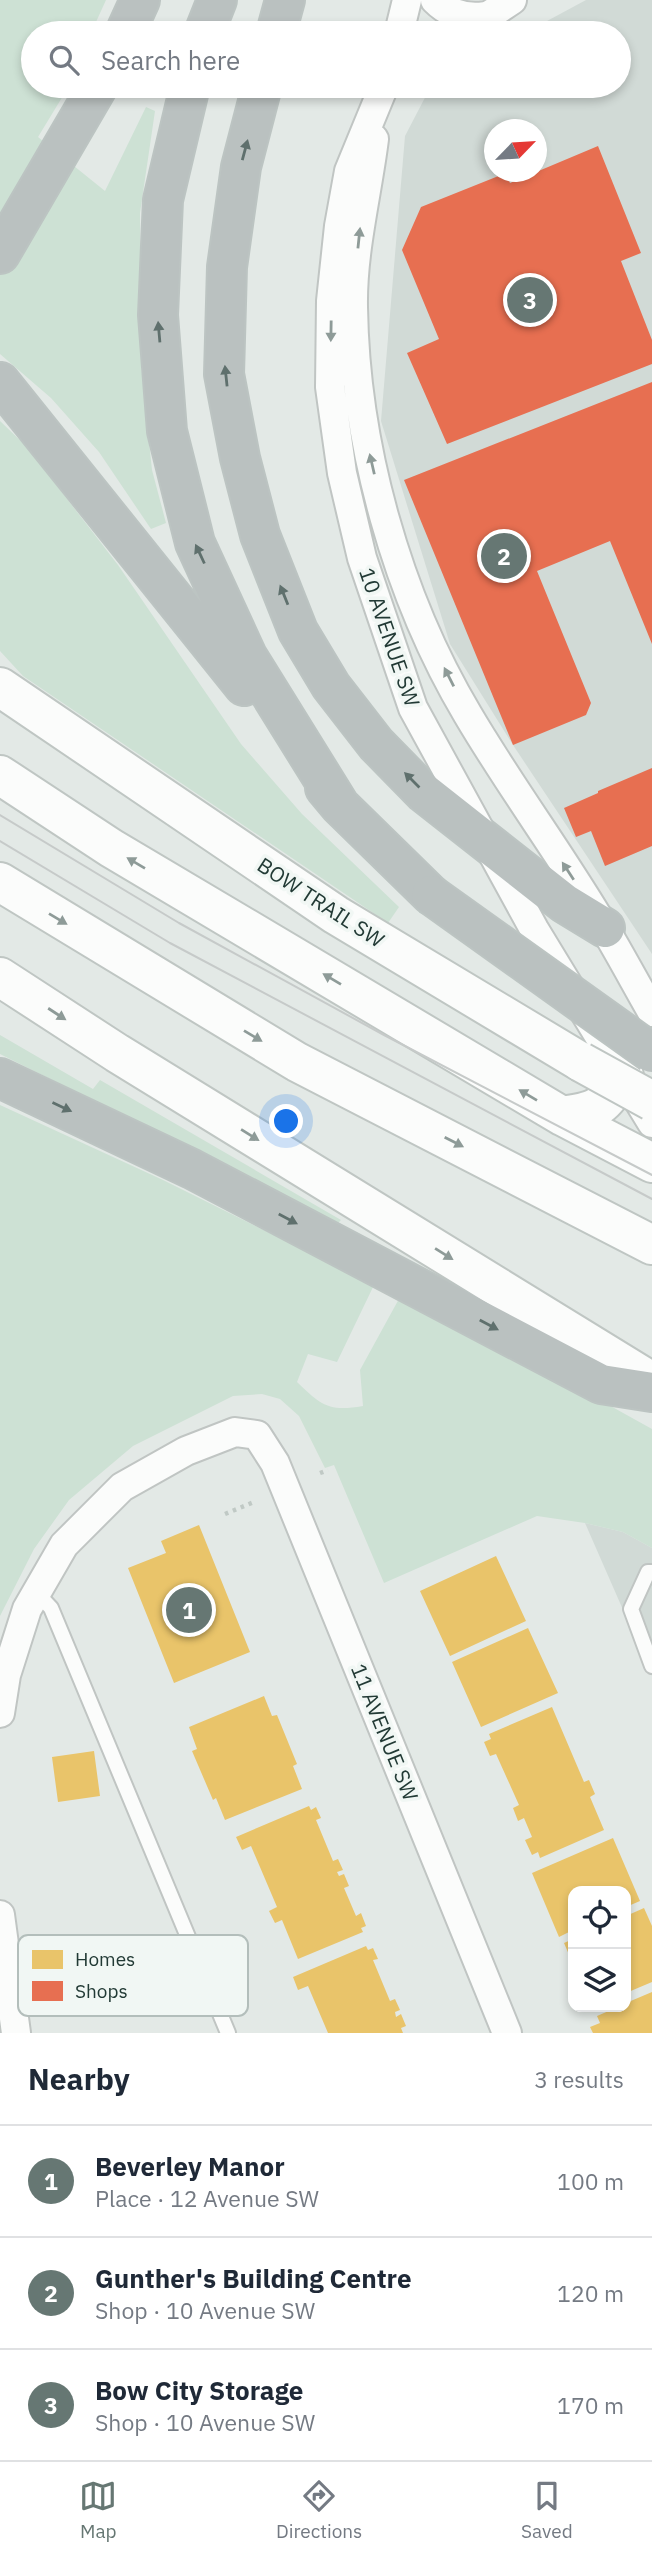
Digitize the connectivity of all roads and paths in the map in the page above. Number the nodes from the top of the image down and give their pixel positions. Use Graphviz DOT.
graph roads {
  1 [pos="140,0"];
  2 [pos="217,0"];
  3 [pos="285,0"];
  4 [pos="407,0"];
  5 [pos="435,0"];
  6 [pos="501,7"];
  7 [pos="130,21"];
  8 [pos="209,21"];
  9 [pos="279,21"];
  10 [pos="401,21"];
  11 [pos="474,21"];
  12 [pos="91,98"];
  13 [pos="187,98"];
  14 [pos="259,98"];
  15 [pos="379,98"];
  16 [pos="380,98"];
  17 [pos="0,254"];
  18 [pos="0,382"];
  19 [pos="0,687"];
  20 [pos="0,775"];
  21 [pos="340,806"];
  22 [pos="484,839"];
  23 [pos="0,882"];
  24 [pos="605,928"];
  25 [pos="0,977"];
  26 [pos="652,1012"];
  27 [pos="643,1077"];
  28 [pos="0,1078"];
  29 [pos="562,1116"];
  30 [pos="652,1123"];
  31 [pos="652,1163"];
  32 [pos="652,1245"];
  33 [pos="652,1382"];
  34 [pos="652,1392"];
  35 [pos="328,1470"];
  36 [pos="320,1473"];
  37 [pos="254,1502"];
  38 [pos="225,1514"];
  39 [pos="652,1572"];
  40 [pos="36,1592"];
  41 [pos="652,1665"];
  42 [pos="0,1713"];
  43 [pos="0,1915"];
  44 [pos="187,1935"];
  45 [pos="221,2016"];
  46 [pos="16,2033"];
  47 [pos="228,2033"];
  48 [pos="507,2033"];
  1 -- 7 [label="highway"];
  2 -- 8 [label="highway"];
  3 -- 9 [label="highway"];
  4 -- 10 [label="street"];
  5 -- 6 [label="street"];
  6 -- 11 [label="street"];
  12 -- 17 [label="highway"];
  21 -- 13 [label="highway, one-way"];
  22 -- 14 [label="highway, one-way"];
  15 -- 22 [label="street, 10 AVENUE SW, one-way"];
  24 -- 16 [label="street, 10 AVENUE SW, one-way"];
  18 -- 21 [label="highway"];
  19 -- 27 [label="main road, BOW TRAIL SW, bridge"];
  29 -- 20 [label="main road, one-way"];
  21 -- 27 [label="highway, bridge"];
  22 -- 24 [label="highway"];
  22 -- 27 [label="street, 10 AVENUE SW"];
  23 -- 32 [label="main road, one-way"];
  24 -- 26 [label="street, 10 AVENUE SW"];
  25 -- 33 [label="main road, one-way"];
  27 -- 29 [label="main road"];
  27 -- 30 [label="street, 10 AVENUE SW"];
  28 -- 34 [label="highway, one-way"];
  29 -- 31 [label="main road"];
  35 -- 36 [label="path"];
  37 -- 38 [label="path"];
  39 -- 41 [label="lane"];
  40 -- 42 [label="street"];
  40 -- 44 [label="lane"];
  40 -- 48 [label="street, 11 AVENUE SW"];
  43 -- 46 [label="street"];
  45 -- 47 [label="lane"];
}
